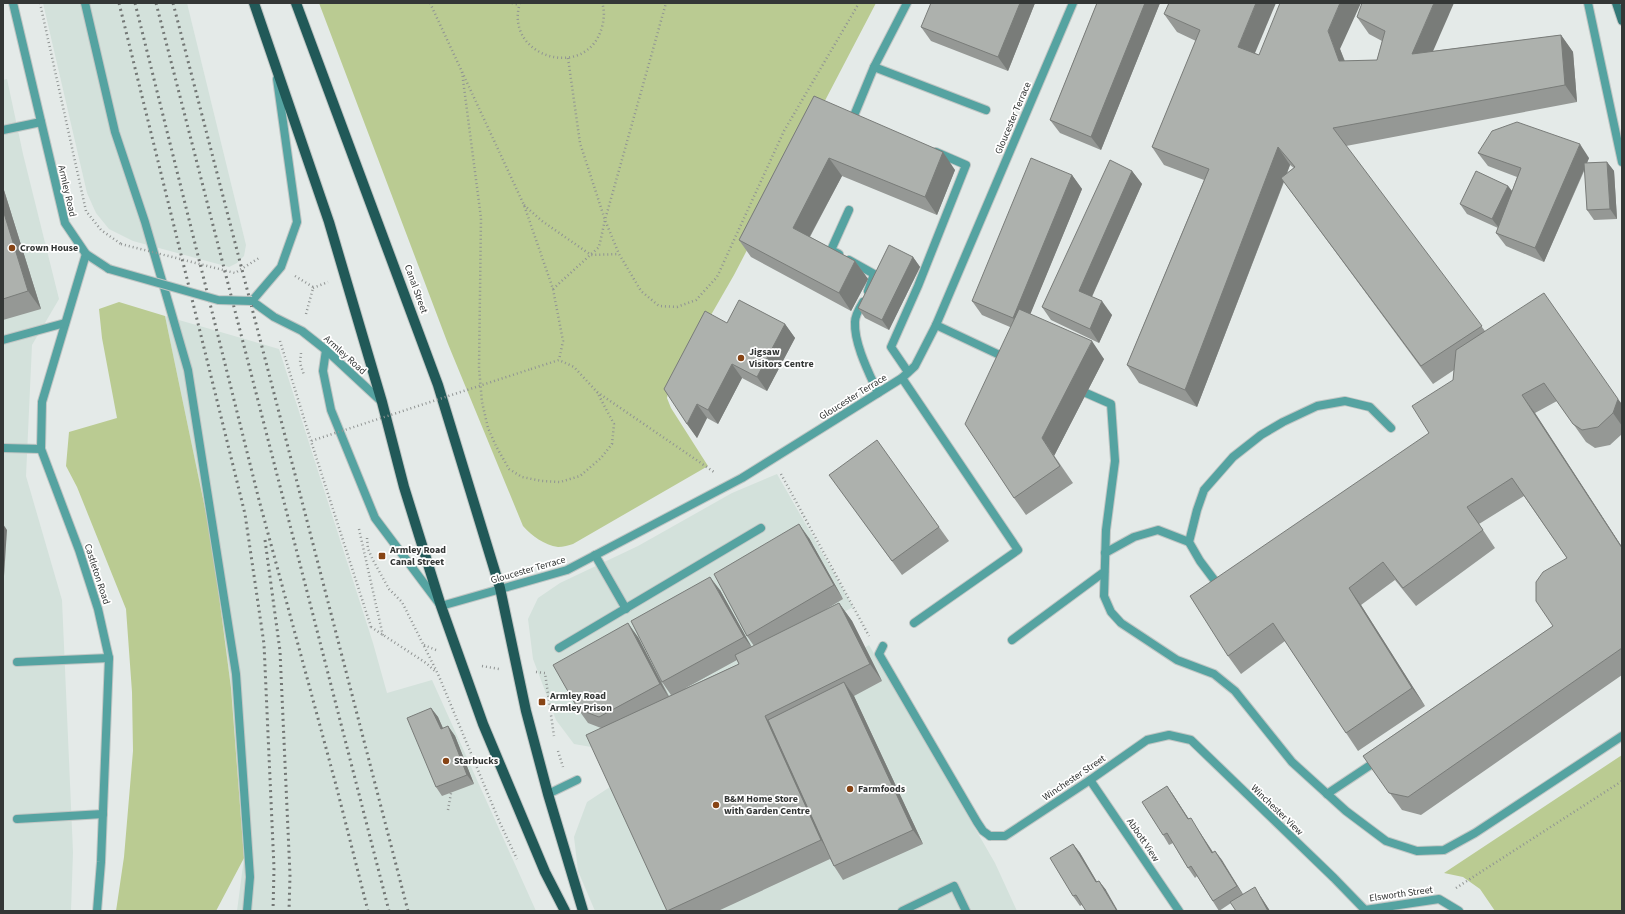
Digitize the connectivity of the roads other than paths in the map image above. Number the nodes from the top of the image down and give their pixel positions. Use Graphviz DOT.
graph roads {
  1 [pos="13,3"];
  2 [pos="85,3"];
  3 [pos="254,3"];
  4 [pos="296,3"];
  5 [pos="907,3"];
  6 [pos="1073,3"];
  7 [pos="1588,3"];
  8 [pos="1616,3"];
  9 [pos="1622,21"];
  10 [pos="274,56"];
  11 [pos="874,67"];
  12 [pos="986,110"];
  13 [pos="41,122"];
  14 [pos="867,124"];
  15 [pos="3,130"];
  16 [pos="931,150"];
  17 [pos="1622,162"];
  18 [pos="849,210"];
  19 [pos="86,254"];
  20 [pos="252,301"];
  21 [pos="65,323"];
  22 [pos="936,325"];
  23 [pos="3,340"];
  24 [pos="326,350"];
  25 [pos="1012,361"];
  26 [pos="908,372"];
  27 [pos="902,378"];
  28 [pos="878,392"];
  29 [pos="1086,393"];
  30 [pos="382,402"];
  31 [pos="1391,428"];
  32 [pos="3,448"];
  33 [pos="41,449"];
  34 [pos="761,528"];
  35 [pos="1189,542"];
  36 [pos="1105,553"];
  37 [pos="595,555"];
  38 [pos="1104,572"];
  39 [pos="1215,581"];
  40 [pos="500,588"];
  41 [pos="441,606"];
  42 [pos="626,609"];
  43 [pos="914,623"];
  44 [pos="1012,640"];
  45 [pos="883,646"];
  46 [pos="559,648"];
  47 [pos="110,658"];
  48 [pos="17,662"];
  49 [pos="1169,735"];
  50 [pos="1622,736"];
  51 [pos="1384,756"];
  52 [pos="576,780"];
  53 [pos="1090,780"];
  54 [pos="548,794"];
  55 [pos="1327,794"];
  56 [pos="103,814"];
  57 [pos="17,819"];
  58 [pos="1366,910"];
  59 [pos="97,911"];
  60 [pos="247,911"];
  61 [pos="565,911"];
  62 [pos="583,911"];
  63 [pos="902,911"];
  64 [pos="966,911"];
  65 [pos="1179,911"];
  66 [pos="1459,911"];
  1 -- 13 [label="street, Armley Road"];
  2 -- 60 [label="street"];
  3 -- 10 [label="main road"];
  4 -- 40 [label="main road, Canal Street"];
  5 -- 11 [label="street"];
  6 -- 22 [label="street, Gloucester Terrace"];
  7 -- 17 [label="street"];
  8 -- 9 [label="street"];
  10 -- 20 [label="street"];
  10 -- 30 [label="main road"];
  11 -- 12 [label="street"];
  11 -- 14 [label="street"];
  13 -- 15 [label="street"];
  13 -- 19 [label="street, Armley Road"];
  16 -- 26 [label="street"];
  18 -- 28 [label="street"];
  19 -- 20 [label="street, Armley Road, bridge"];
  19 -- 21 [label="street, Castleton Road"];
  20 -- 24 [label="street, Armley Road"];
  21 -- 23 [label="street"];
  21 -- 33 [label="street, Castleton Road"];
  22 -- 25 [label="street"];
  22 -- 26 [label="street, Gloucester Terrace"];
  24 -- 30 [label="street, Armley Road"];
  24 -- 41 [label="street"];
  26 -- 27 [label="street, Gloucester Terrace"];
  27 -- 28 [label="street, Gloucester Terrace"];
  27 -- 43 [label="street"];
  28 -- 37 [label="street, Gloucester Terrace"];
  29 -- 36 [label="street"];
  30 -- 41 [label="main road"];
  31 -- 35 [label="street"];
  32 -- 33 [label="street"];
  33 -- 47 [label="street, Castleton Road"];
  34 -- 42 [label="street"];
  35 -- 36 [label="street"];
  35 -- 39 [label="street"];
  36 -- 38 [label="street"];
  37 -- 40 [label="street, Gloucester Terrace"];
  37 -- 42 [label="street"];
  38 -- 44 [label="street"];
  38 -- 55 [label="street"];
  40 -- 41 [label="street, Gloucester Terrace"];
  40 -- 54 [label="main road, Canal Street"];
  41 -- 61 [label="main road"];
  42 -- 46 [label="street"];
  45 -- 53 [label="street, Winchester Street"];
  47 -- 48 [label="street"];
  47 -- 56 [label="street, Castleton Road"];
  49 -- 53 [label="street, Winchester Street"];
  49 -- 58 [label="street, Winchester View"];
  50 -- 55 [label="street"];
  51 -- 55 [label="street"];
  52 -- 54 [label="street"];
  53 -- 65 [label="street, Abbott View"];
  54 -- 62 [label="main road, Canal Street"];
  56 -- 57 [label="street"];
  56 -- 59 [label="street, Castleton Road"];
  58 -- 66 [label="street, Elsworth Street"];
  63 -- 64 [label="street"];
}
